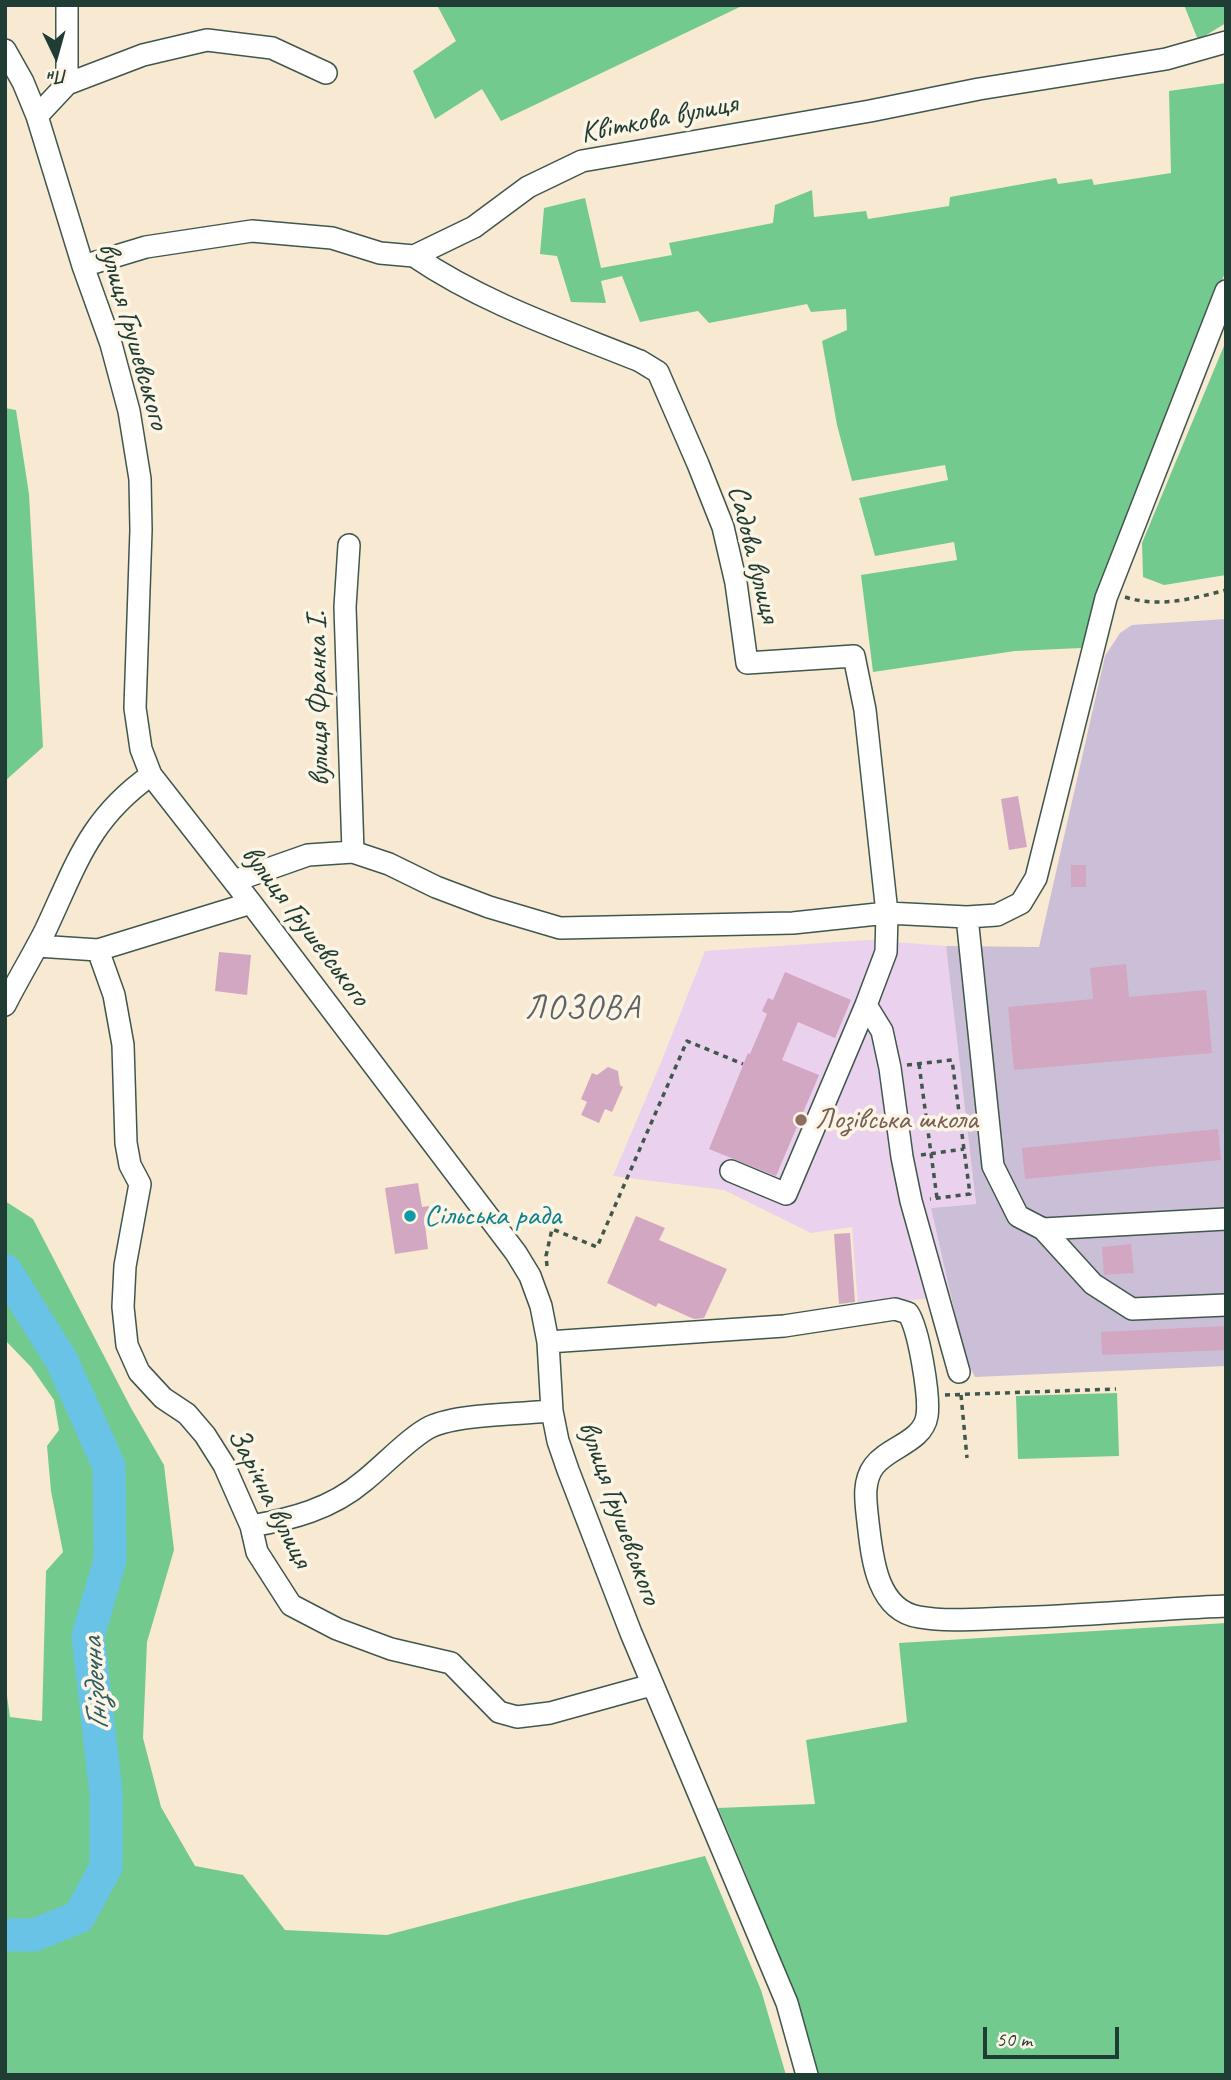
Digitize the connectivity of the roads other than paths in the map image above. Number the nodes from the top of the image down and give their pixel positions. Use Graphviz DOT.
graph roads {
  1 [pos="67,5"];
  2 [pos="1226,42"];
  3 [pos="5,50"];
  4 [pos="327,73"];
  5 [pos="68,84"];
  6 [pos="37,116"];
  7 [pos="414,256"];
  8 [pos="83,266"];
  9 [pos="1226,291"];
  10 [pos="349,545"];
  11 [pos="151,775"];
  12 [pos="353,852"];
  13 [pos="234,881"];
  14 [pos="251,903"];
  15 [pos="887,913"];
  16 [pos="967,917"];
  17 [pos="37,946"];
  18 [pos="98,950"];
  19 [pos="5,1005"];
  20 [pos="866,1005"];
  21 [pos="731,1171"];
  22 [pos="1226,1219"];
  23 [pos="1043,1229"];
  24 [pos="1226,1305"];
  25 [pos="548,1342"];
  26 [pos="959,1372"];
  27 [pos="552,1411"];
  28 [pos="251,1527"];
  29 [pos="1226,1606"];
  30 [pos="653,1686"];
  31 [pos="807,2075"];
  1 -- 5 [label="street"];
  2 -- 7 [label="street, Квіткова вулиця"];
  3 -- 6 [label="street, вулиця Грушевського"];
  4 -- 5 [label="street"];
  5 -- 6 [label="street"];
  6 -- 8 [label="street, вулиця Грушевського"];
  7 -- 8 [label="street"];
  7 -- 15 [label="street, Садова вулиця"];
  8 -- 11 [label="street, вулиця Грушевського"];
  9 -- 16 [label="street"];
  10 -- 12 [label="street, вулиця Франка І."];
  11 -- 13 [label="street, вулиця Грушевського"];
  11 -- 17 [label="street"];
  12 -- 13 [label="street"];
  12 -- 15 [label="street"];
  13 -- 14 [label="street, вулиця Грушевського"];
  14 -- 18 [label="street"];
  14 -- 25 [label="street, вулиця Грушевського"];
  15 -- 16 [label="street"];
  15 -- 20 [label="street"];
  16 -- 23 [label="street"];
  17 -- 18 [label="street"];
  17 -- 19 [label="street"];
  18 -- 28 [label="street, Зарічна вулиця"];
  20 -- 21 [label="street"];
  20 -- 26 [label="street"];
  22 -- 23 [label="street"];
  23 -- 24 [label="street"];
  25 -- 27 [label="street, вулиця Грушевського"];
  25 -- 29 [label="street"];
  27 -- 28 [label="street"];
  27 -- 30 [label="street, вулиця Грушевського"];
  28 -- 30 [label="street, Зарічна вулиця"];
  30 -- 31 [label="street, вулиця Грушевського"];
}
